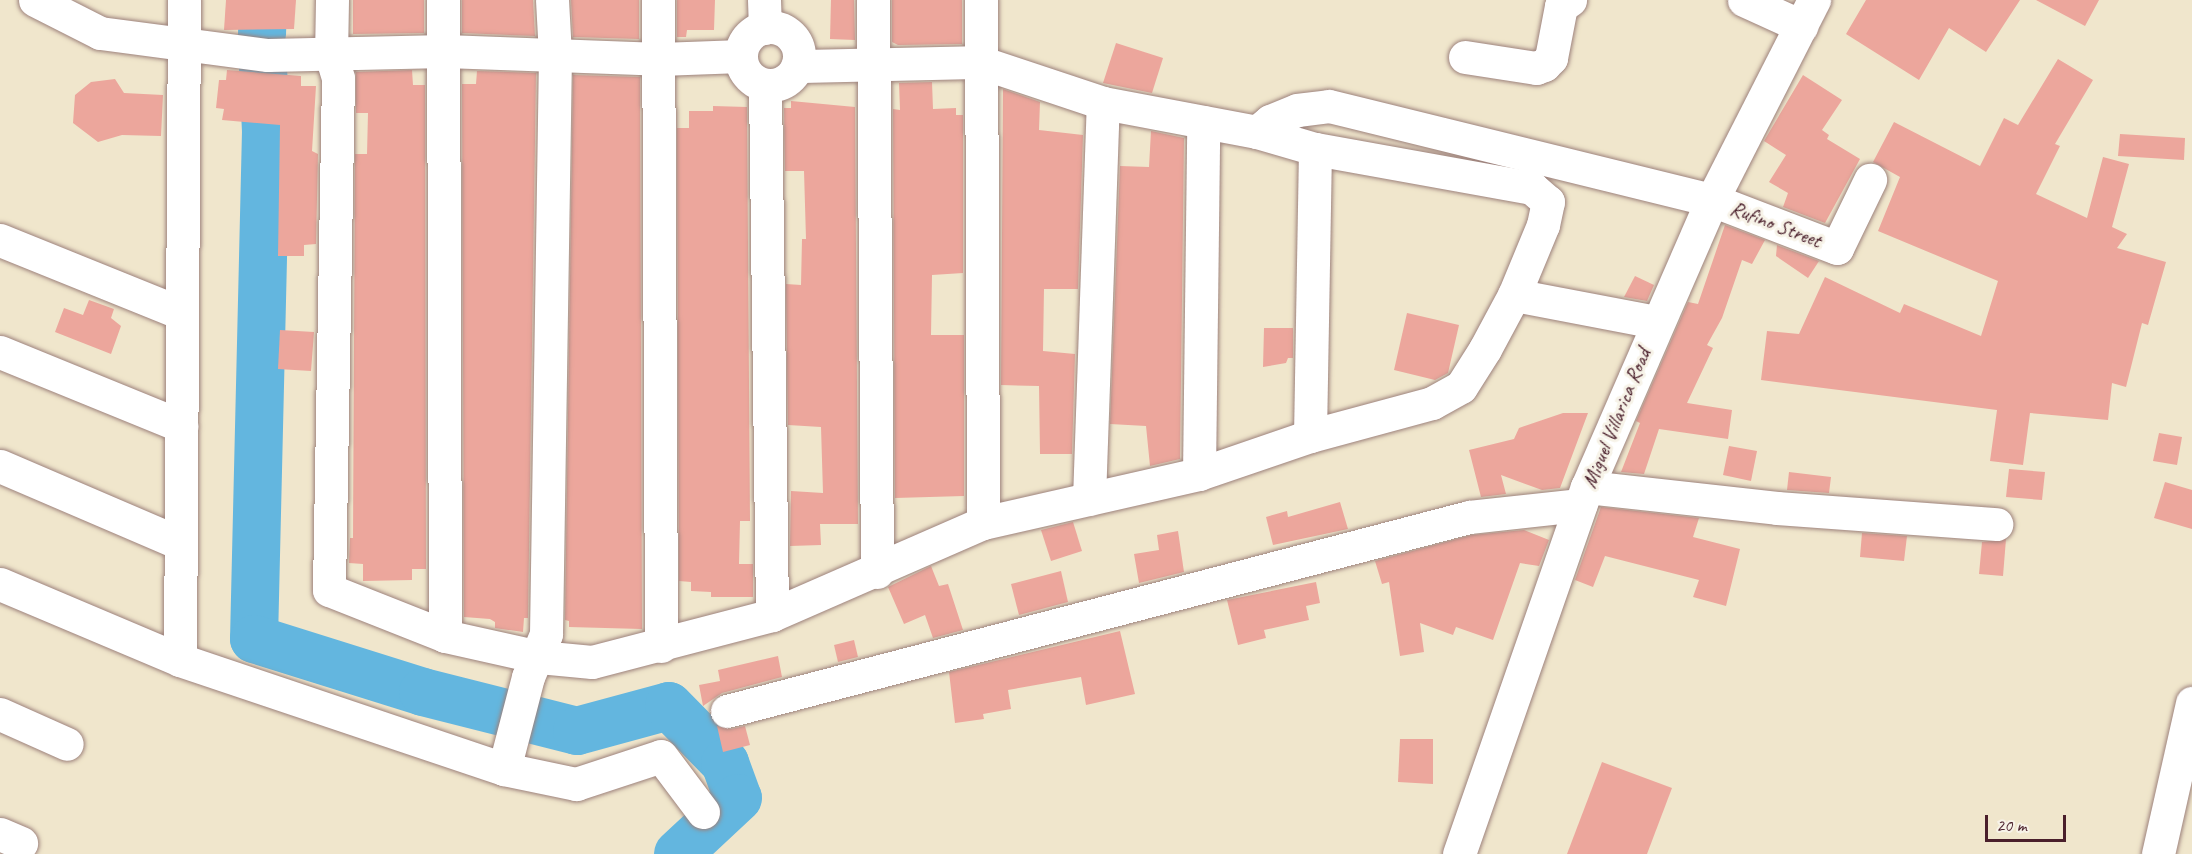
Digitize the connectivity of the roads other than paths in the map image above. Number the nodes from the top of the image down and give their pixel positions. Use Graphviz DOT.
graph roads {
  1 [pos="35,0"];
  2 [pos="184,0"];
  3 [pos="333,0"];
  4 [pos="443,0"];
  5 [pos="552,0"];
  6 [pos="658,0"];
  7 [pos="873,0"];
  8 [pos="981,0"];
  9 [pos="1570,0"];
  10 [pos="1744,0"];
  11 [pos="1808,13"];
  12 [pos="764,14"];
  13 [pos="183,44"];
  14 [pos="445,51"];
  15 [pos="331,55"];
  16 [pos="555,55"];
  17 [pos="741,56"];
  18 [pos="1465,57"];
  19 [pos="660,59"];
  20 [pos="872,62"];
  21 [pos="980,62"];
  22 [pos="797,66"];
  23 [pos="765,85"];
  24 [pos="1102,103"];
  25 [pos="1203,122"];
  26 [pos="1257,132"];
  27 [pos="1315,149"];
  28 [pos="1870,180"];
  29 [pos="1712,200"];
  30 [pos="0,240"];
  31 [pos="1514,295"];
  32 [pos="181,313"];
  33 [pos="1655,322"];
  34 [pos="0,352"];
  35 [pos="181,426"];
  36 [pos="1310,436"];
  37 [pos="0,466"];
  38 [pos="1199,474"];
  39 [pos="1583,496"];
  40 [pos="1089,499"];
  41 [pos="983,523"];
  42 [pos="1996,524"];
  43 [pos="180,543"];
  44 [pos="877,572"];
  45 [pos="0,584"];
  46 [pos="772,615"];
  47 [pos="445,636"];
  48 [pos="661,646"];
  49 [pos="539,657"];
  50 [pos="180,660"];
  51 [pos="2192,703"];
  52 [pos="727,711"];
  53 [pos="0,714"];
  54 [pos="67,744"];
  55 [pos="504,769"];
  56 [pos="703,812"];
  57 [pos="1460,854"];
  58 [pos="2158,854"];
  1 -- 13 [label="street"];
  2 -- 13 [label="street"];
  3 -- 15 [label="street"];
  4 -- 14 [label="street"];
  5 -- 16 [label="street"];
  6 -- 19 [label="street"];
  7 -- 20 [label="street"];
  8 -- 21 [label="street"];
  9 -- 18 [label="street"];
  10 -- 11 [label="street"];
  11 -- 29 [label="street, Miguel Villarica Road"];
  12 -- 17 [label="street"];
  12 -- 22 [label="street"];
  13 -- 15 [label="street"];
  13 -- 32 [label="street"];
  14 -- 15 [label="street"];
  14 -- 16 [label="street"];
  14 -- 47 [label="street"];
  15 -- 47 [label="street"];
  16 -- 19 [label="street"];
  16 -- 49 [label="street"];
  17 -- 19 [label="street"];
  17 -- 23 [label="street"];
  19 -- 48 [label="street"];
  20 -- 21 [label="street"];
  20 -- 22 [label="street"];
  20 -- 44 [label="street"];
  21 -- 24 [label="street"];
  21 -- 41 [label="street"];
  22 -- 23 [label="street"];
  23 -- 46 [label="street"];
  24 -- 25 [label="street"];
  24 -- 40 [label="street"];
  25 -- 26 [label="street"];
  25 -- 38 [label="street"];
  26 -- 27 [label="street"];
  26 -- 29 [label="street, Rufino Street"];
  27 -- 31 [label="street"];
  27 -- 36 [label="street"];
  28 -- 29 [label="street, Rufino Street"];
  29 -- 33 [label="street, Miguel Villarica Road"];
  30 -- 32 [label="street"];
  31 -- 33 [label="street"];
  31 -- 36 [label="street"];
  32 -- 35 [label="street"];
  33 -- 39 [label="street, Miguel Villarica Road"];
  34 -- 35 [label="street"];
  35 -- 43 [label="street"];
  36 -- 38 [label="street"];
  37 -- 43 [label="street"];
  38 -- 40 [label="street"];
  39 -- 42 [label="street"];
  39 -- 52 [label="street"];
  39 -- 57 [label="street, Miguel Villarica Road"];
  40 -- 41 [label="street"];
  41 -- 44 [label="street"];
  43 -- 50 [label="street"];
  44 -- 46 [label="street"];
  45 -- 50 [label="street"];
  46 -- 48 [label="street"];
  47 -- 49 [label="street"];
  48 -- 49 [label="street"];
  49 -- 55 [label="street"];
  50 -- 55 [label="street"];
  51 -- 58 [label="street"];
  53 -- 54 [label="street"];
  55 -- 56 [label="street"];
}
